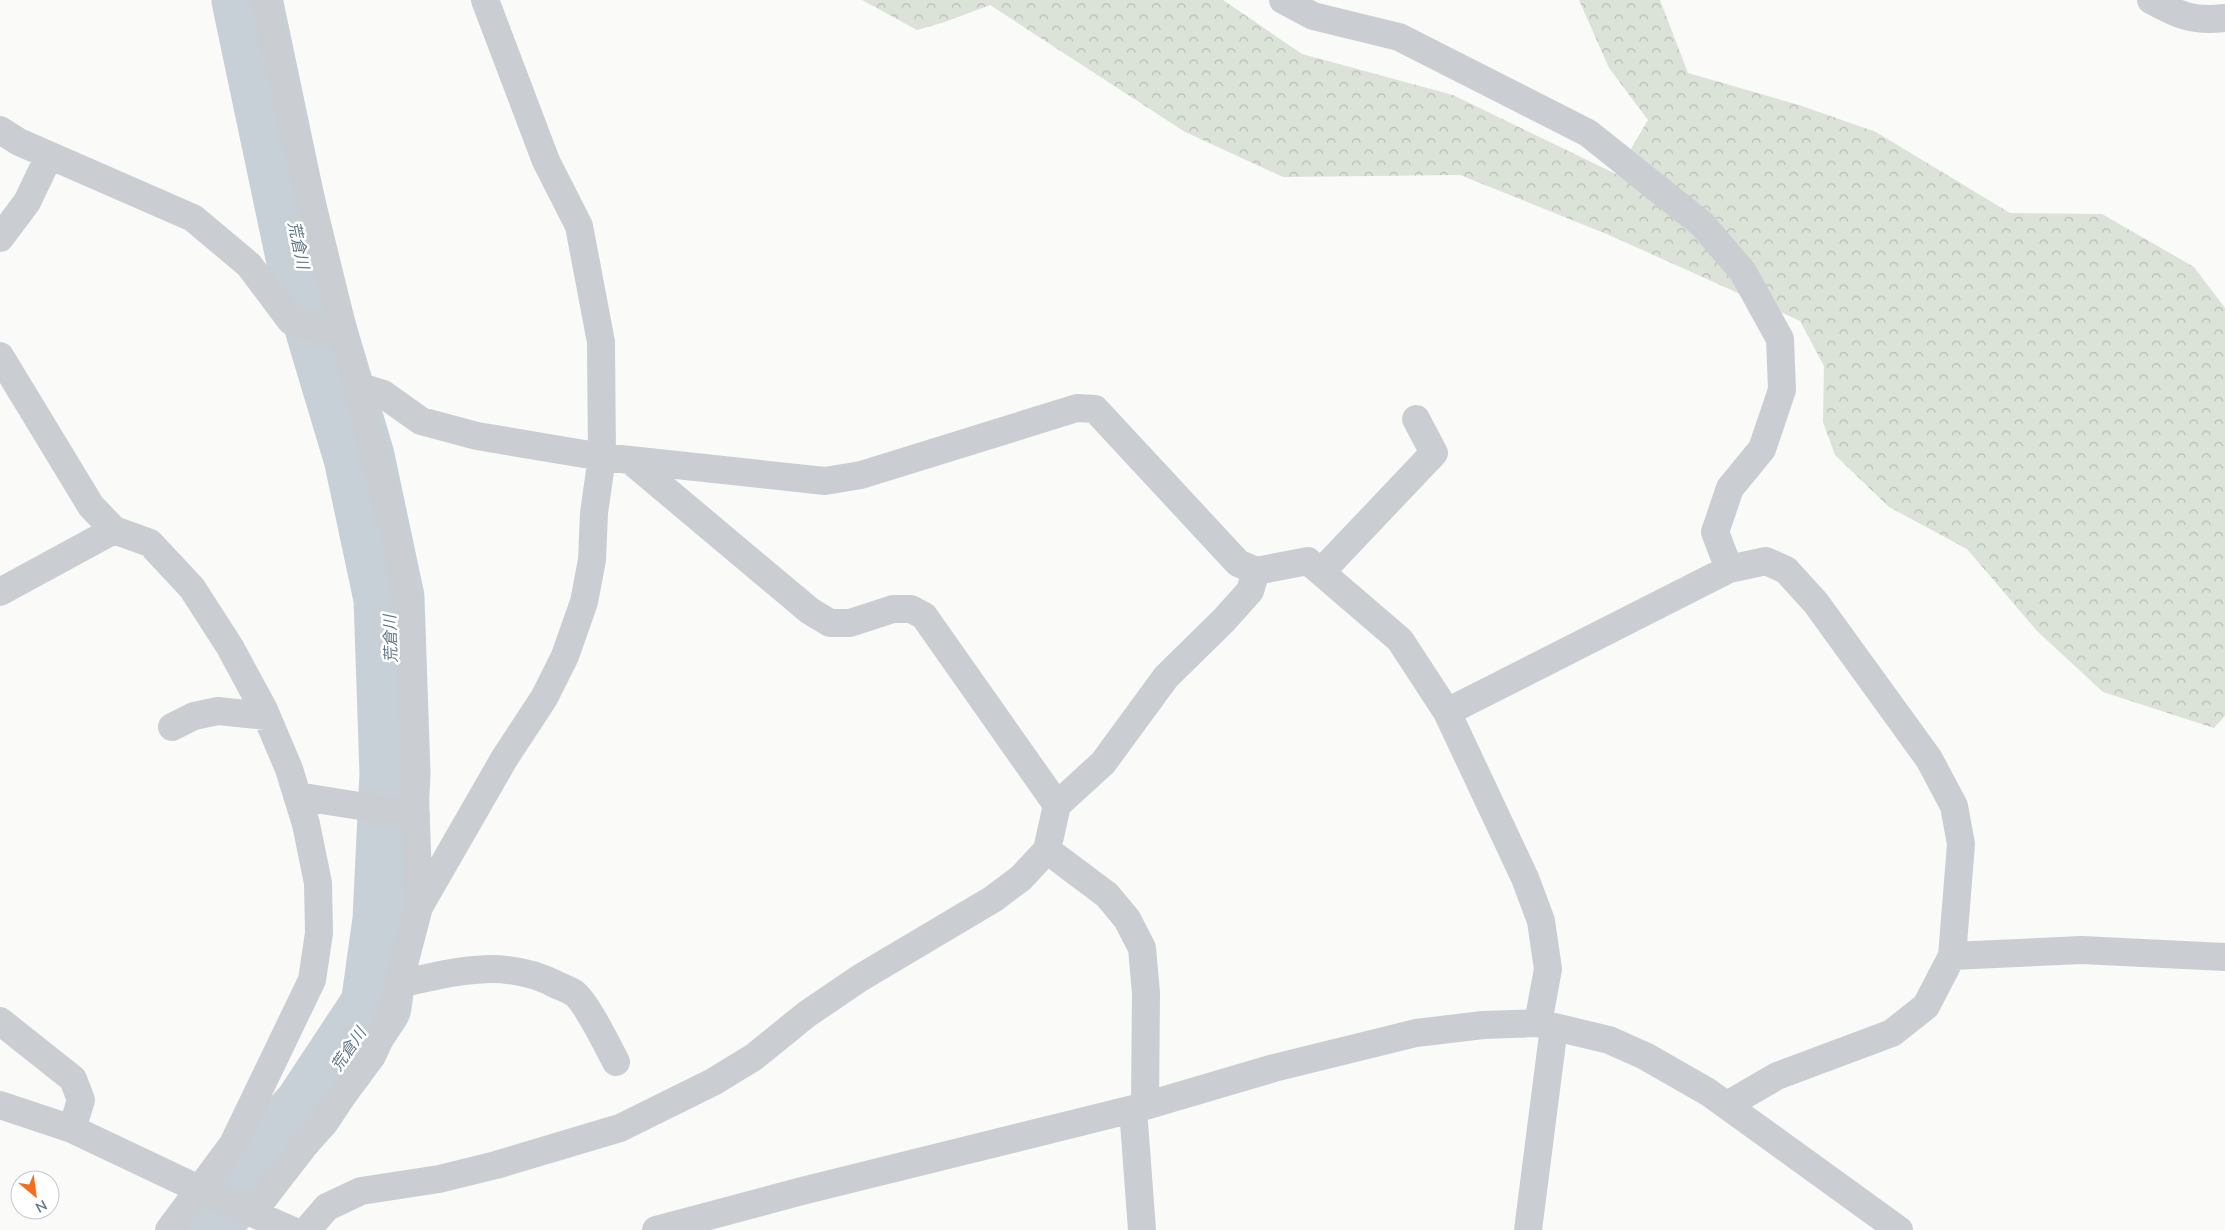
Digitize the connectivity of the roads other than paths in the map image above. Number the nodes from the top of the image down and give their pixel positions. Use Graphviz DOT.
graph roads {
  1 [pos="265,0"];
  2 [pos="485,0"];
  3 [pos="1283,0"];
  4 [pos="2151,0"];
  5 [pos="2225,18"];
  6 [pos="0,130"];
  7 [pos="49,156"];
  8 [pos="0,238"];
  9 [pos="343,334"];
  10 [pos="0,356"];
  11 [pos="357,386"];
  12 [pos="1416,419"];
  13 [pos="602,457"];
  14 [pos="630,460"];
  15 [pos="114,530"];
  16 [pos="1729,569"];
  17 [pos="1256,571"];
  18 [pos="1321,572"];
  19 [pos="0,592"];
  20 [pos="1447,712"];
  21 [pos="266,716"];
  22 [pos="172,727"];
  23 [pos="297,796"];
  24 [pos="1057,805"];
  25 [pos="416,815"];
  26 [pos="1047,850"];
  27 [pos="419,907"];
  28 [pos="1952,956"];
  29 [pos="2225,957"];
  30 [pos="399,984"];
  31 [pos="0,1021"];
  32 [pos="1546,1025"];
  33 [pos="616,1062"];
  34 [pos="0,1105"];
  35 [pos="1727,1105"];
  36 [pos="1139,1108"];
  37 [pos="72,1129"];
  38 [pos="202,1191"];
  39 [pos="246,1210"];
  40 [pos="285,1229"];
  41 [pos="169,1230"];
  42 [pos="307,1230"];
  43 [pos="656,1230"];
  44 [pos="1142,1230"];
  45 [pos="1528,1230"];
  46 [pos="1899,1230"];
  1 -- 9 [label="street"];
  2 -- 13 [label="street"];
  3 -- 16 [label="street"];
  4 -- 5 [label="street"];
  6 -- 7 [label="street"];
  7 -- 8 [label="street"];
  7 -- 9 [label="street"];
  9 -- 11 [label="street"];
  10 -- 15 [label="street"];
  11 -- 13 [label="street"];
  11 -- 25 [label="street"];
  12 -- 18 [label="street"];
  13 -- 14 [label="street"];
  13 -- 27 [label="street"];
  14 -- 17 [label="street"];
  14 -- 24 [label="street"];
  15 -- 19 [label="street"];
  15 -- 21 [label="street"];
  16 -- 20 [label="street"];
  16 -- 28 [label="street"];
  17 -- 18 [label="street"];
  17 -- 24 [label="street"];
  18 -- 20 [label="street"];
  20 -- 32 [label="street"];
  21 -- 22 [label="street"];
  21 -- 23 [label="street"];
  23 -- 25 [label="street"];
  23 -- 38 [label="street"];
  24 -- 26 [label="street"];
  25 -- 27 [label="street"];
  26 -- 36 [label="street"];
  26 -- 42 [label="street"];
  27 -- 30 [label="street"];
  28 -- 29 [label="street"];
  28 -- 35 [label="street"];
  30 -- 33 [label="street"];
  30 -- 39 [label="street"];
  31 -- 37 [label="street"];
  32 -- 35 [label="street"];
  32 -- 36 [label="street"];
  32 -- 45 [label="street"];
  34 -- 37 [label="street"];
  35 -- 46 [label="street"];
  36 -- 43 [label="street"];
  36 -- 44 [label="street"];
  37 -- 38 [label="street"];
  38 -- 39 [label="street"];
  38 -- 41 [label="street"];
  39 -- 40 [label="street"];
}
